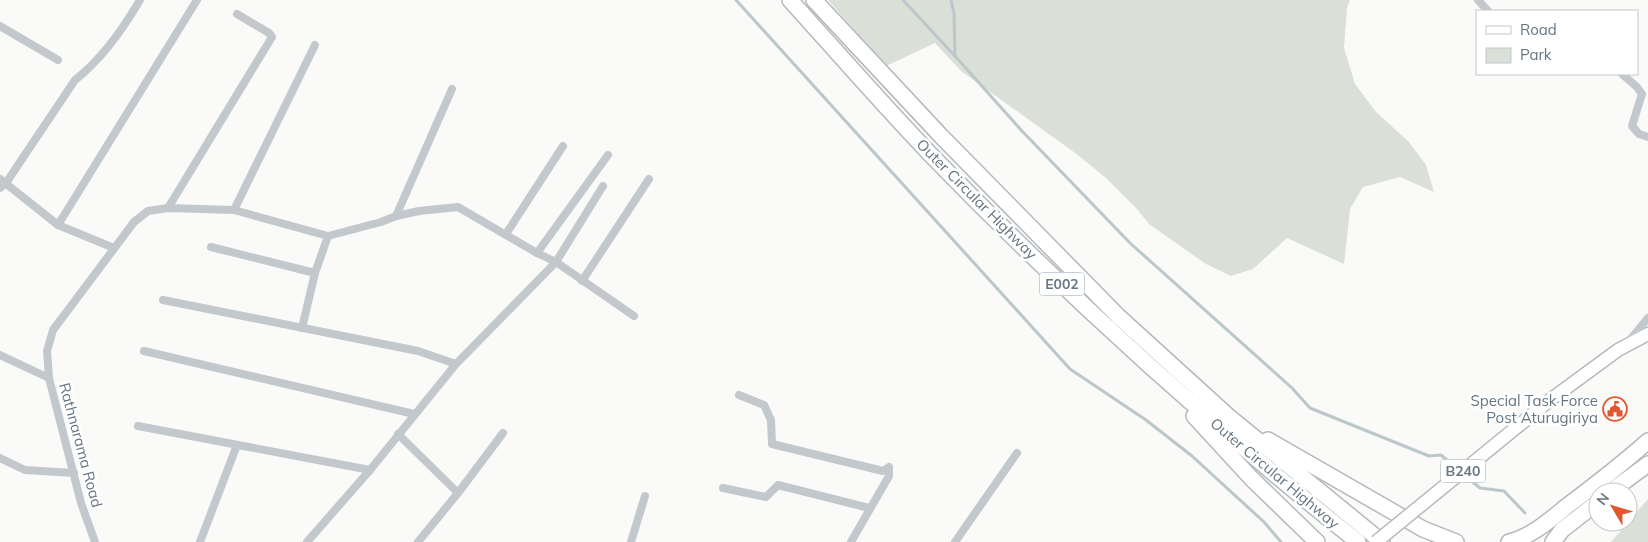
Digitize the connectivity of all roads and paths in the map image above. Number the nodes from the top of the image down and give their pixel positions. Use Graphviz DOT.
graph roads {
  1 [pos="140,0"];
  2 [pos="197,0"];
  3 [pos="790,0"];
  4 [pos="814,0"];
  5 [pos="1478,0"];
  6 [pos="1487,10"];
  7 [pos="237,14"];
  8 [pos="0,26"];
  9 [pos="315,45"];
  10 [pos="58,60"];
  11 [pos="1623,75"];
  12 [pos="452,90"];
  13 [pos="1648,137"];
  14 [pos="563,146"];
  15 [pos="608,155"];
  16 [pos="649,179"];
  17 [pos="2,183"];
  18 [pos="603,186"];
  19 [pos="168,208"];
  20 [pos="234,210"];
  21 [pos="396,216"];
  22 [pos="58,225"];
  23 [pos="506,234"];
  24 [pos="328,236"];
  25 [pos="211,247"];
  26 [pos="114,248"];
  27 [pos="537,253"];
  28 [pos="556,262"];
  29 [pos="315,273"];
  30 [pos="582,281"];
  31 [pos="163,300"];
  32 [pos="634,316"];
  33 [pos="1648,318"];
  34 [pos="302,328"];
  35 [pos="1648,334"];
  36 [pos="1624,346"];
  37 [pos="144,351"];
  38 [pos="1138,354"];
  39 [pos="0,355"];
  40 [pos="456,364"];
  41 [pos="49,378"];
  42 [pos="740,396"];
  43 [pos="414,414"];
  44 [pos="1228,416"];
  45 [pos="138,426"];
  46 [pos="503,433"];
  47 [pos="398,434"];
  48 [pos="1648,441"];
  49 [pos="237,445"];
  50 [pos="1017,453"];
  51 [pos="0,458"];
  52 [pos="1648,464"];
  53 [pos="370,470"];
  54 [pos="74,473"];
  55 [pos="1624,482"];
  56 [pos="723,488"];
  57 [pos="458,493"];
  58 [pos="645,496"];
  59 [pos="870,508"];
  60 [pos="1588,510"];
  61 [pos="96,542"];
  62 [pos="200,542"];
  63 [pos="307,542"];
  64 [pos="418,542"];
  65 [pos="631,542"];
  66 [pos="851,542"];
  67 [pos="955,542"];
  68 [pos="1317,542"];
  69 [pos="1358,542"];
  70 [pos="1376,542"];
  71 [pos="1382,542"];
  72 [pos="1456,542"];
  73 [pos="1509,542"];
  74 [pos="1553,542"];
  1 -- 17 [label="street"];
  2 -- 22 [label="street"];
  3 -- 38 [label="highway, Outer Circular Highway / E002"];
  4 -- 44 [label="highway, Outer Circular Highway / E002"];
  5 -- 6 [label="street"];
  7 -- 19 [label="street"];
  8 -- 10 [label="street"];
  9 -- 20 [label="street"];
  11 -- 13 [label="street"];
  12 -- 21 [label="street"];
  14 -- 23 [label="street"];
  15 -- 27 [label="street"];
  16 -- 30 [label="street"];
  17 -- 22 [label="street"];
  18 -- 28 [label="street"];
  19 -- 20 [label="street"];
  19 -- 26 [label="street"];
  20 -- 24 [label="street"];
  21 -- 23 [label="street"];
  21 -- 24 [label="street"];
  22 -- 26 [label="street"];
  23 -- 27 [label="street"];
  24 -- 29 [label="street"];
  25 -- 29 [label="street"];
  26 -- 41 [label="street"];
  27 -- 28 [label="street"];
  28 -- 30 [label="street"];
  28 -- 40 [label="street"];
  29 -- 34 [label="street"];
  30 -- 32 [label="street"];
  31 -- 34 [label="street"];
  33 -- 36 [label="street"];
  34 -- 40 [label="street"];
  35 -- 36 [label="main road, B240"];
  36 -- 70 [label="main road, B240, bridge"];
  37 -- 43 [label="street"];
  38 -- 68 [label="highway"];
  38 -- 69 [label="highway, Outer Circular Highway / E002"];
  39 -- 41 [label="street, Rathnarama Road"];
  40 -- 43 [label="street"];
  41 -- 54 [label="street, Rathnarama Road"];
  42 -- 59 [label="street"];
  43 -- 47 [label="street"];
  44 -- 71 [label="highway, Outer Circular Highway / E002"];
  44 -- 72 [label="highway"];
  45 -- 49 [label="street"];
  46 -- 57 [label="street"];
  47 -- 53 [label="street"];
  47 -- 57 [label="street"];
  48 -- 73 [label="highway"];
  49 -- 53 [label="street"];
  49 -- 62 [label="street"];
  50 -- 67 [label="street"];
  51 -- 54 [label="street"];
  52 -- 55 [label="highway"];
  53 -- 63 [label="street"];
  54 -- 61 [label="street, Rathnarama Road"];
  56 -- 59 [label="street"];
  57 -- 64 [label="street"];
  58 -- 65 [label="street"];
  59 -- 66 [label="street"];
  60 -- 74 [label="highway"];
}
